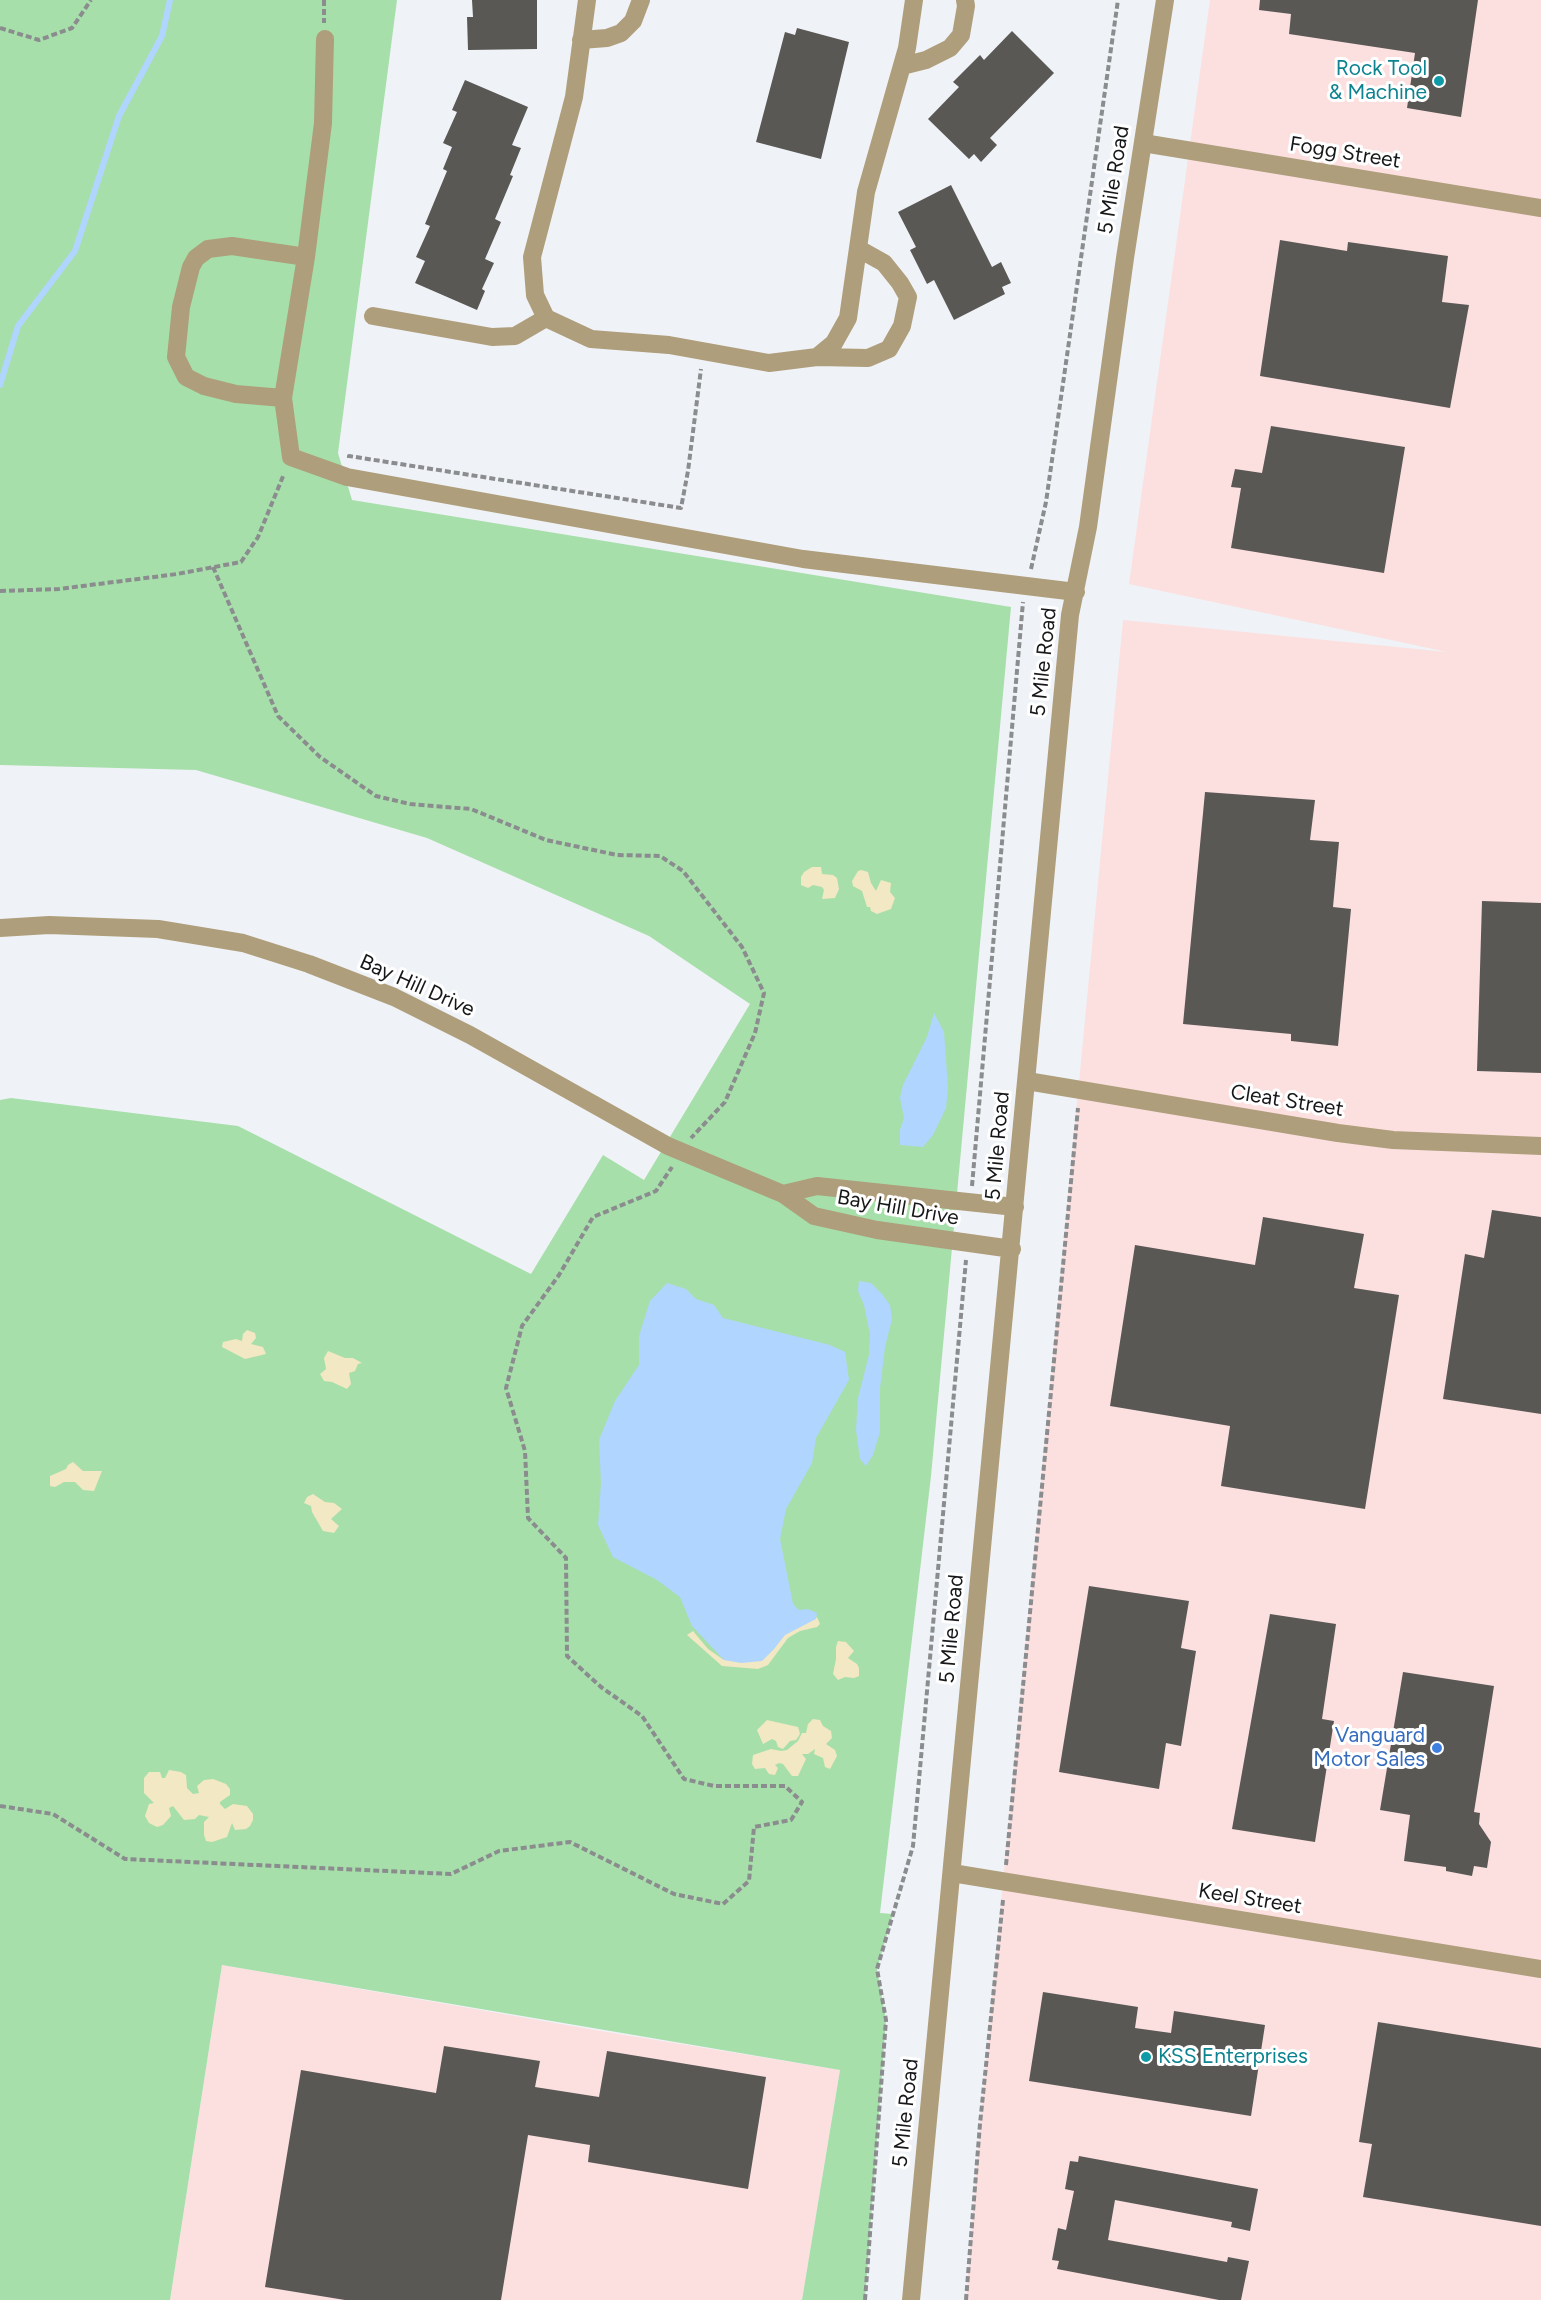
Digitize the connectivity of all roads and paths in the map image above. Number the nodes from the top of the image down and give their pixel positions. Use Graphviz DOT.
graph roads {
  1 [pos="91,0"];
  2 [pos="587,0"];
  3 [pos="641,0"];
  4 [pos="914,0"];
  5 [pos="965,0"];
  6 [pos="1118,0"];
  7 [pos="1165,0"];
  8 [pos="0,28"];
  9 [pos="325,39"];
  10 [pos="581,40"];
  11 [pos="902,66"];
  12 [pos="1143,143"];
  13 [pos="1541,208"];
  14 [pos="859,249"];
  15 [pos="306,257"];
  16 [pos="373,316"];
  17 [pos="546,318"];
  18 [pos="703,351"];
  19 [pos="817,357"];
  20 [pos="283,398"];
  21 [pos="291,457"];
  22 [pos="347,477"];
  23 [pos="213,567"];
  24 [pos="1027,585"];
  25 [pos="0,591"];
  26 [pos="1076,592"];
  27 [pos="0,928"];
  28 [pos="1027,1081"];
  29 [pos="1080,1090"];
  30 [pos="1541,1146"];
  31 [pos="683,1152"];
  32 [pos="783,1194"];
  33 [pos="971,1203"];
  34 [pos="1015,1208"];
  35 [pos="967,1243"];
  36 [pos="1012,1249"];
  37 [pos="0,1806"];
  38 [pos="952,1873"];
  39 [pos="1005,1882"];
  40 [pos="1541,1969"];
  41 [pos="865,2300"];
  42 [pos="911,2300"];
  43 [pos="966,2300"];
  1 -- 8 [label="path"];
  2 -- 10 [label="street"];
  3 -- 10 [label="street"];
  4 -- 11 [label="street"];
  5 -- 11 [label="street"];
  6 -- 24 [label="path"];
  7 -- 12 [label="street, 5 Mile Road"];
  9 -- 15 [label="street"];
  10 -- 17 [label="street"];
  11 -- 14 [label="street"];
  12 -- 13 [label="street, Fogg Street"];
  12 -- 26 [label="street, 5 Mile Road"];
  14 -- 19 [label="street"];
  14 -- 19 [label="street"];
  15 -- 20 [label="street"];
  15 -- 20 [label="street"];
  16 -- 17 [label="street"];
  17 -- 18 [label="street"];
  18 -- 19 [label="street"];
  18 -- 22 [label="path"];
  20 -- 21 [label="street"];
  21 -- 22 [label="street"];
  21 -- 23 [label="path"];
  22 -- 24 [label="street"];
  23 -- 25 [label="path"];
  23 -- 31 [label="path"];
  24 -- 26 [label="street"];
  24 -- 33 [label="path"];
  26 -- 28 [label="street, 5 Mile Road"];
  27 -- 31 [label="street, Bay Hill Drive"];
  28 -- 29 [label="street, Cleat Street"];
  28 -- 34 [label="street, 5 Mile Road"];
  29 -- 30 [label="street, Cleat Street"];
  29 -- 39 [label="path"];
  31 -- 32 [label="street, Bay Hill Drive"];
  31 -- 37 [label="path"];
  32 -- 33 [label="street, Bay Hill Drive"];
  32 -- 35 [label="street, Bay Hill Drive"];
  33 -- 34 [label="street, Bay Hill Drive"];
  34 -- 36 [label="street, 5 Mile Road"];
  35 -- 36 [label="street, Bay Hill Drive"];
  35 -- 41 [label="path"];
  36 -- 38 [label="street, 5 Mile Road"];
  38 -- 39 [label="street, Keel Street"];
  38 -- 42 [label="street, 5 Mile Road"];
  39 -- 40 [label="street, Keel Street"];
  39 -- 43 [label="path"];
}
